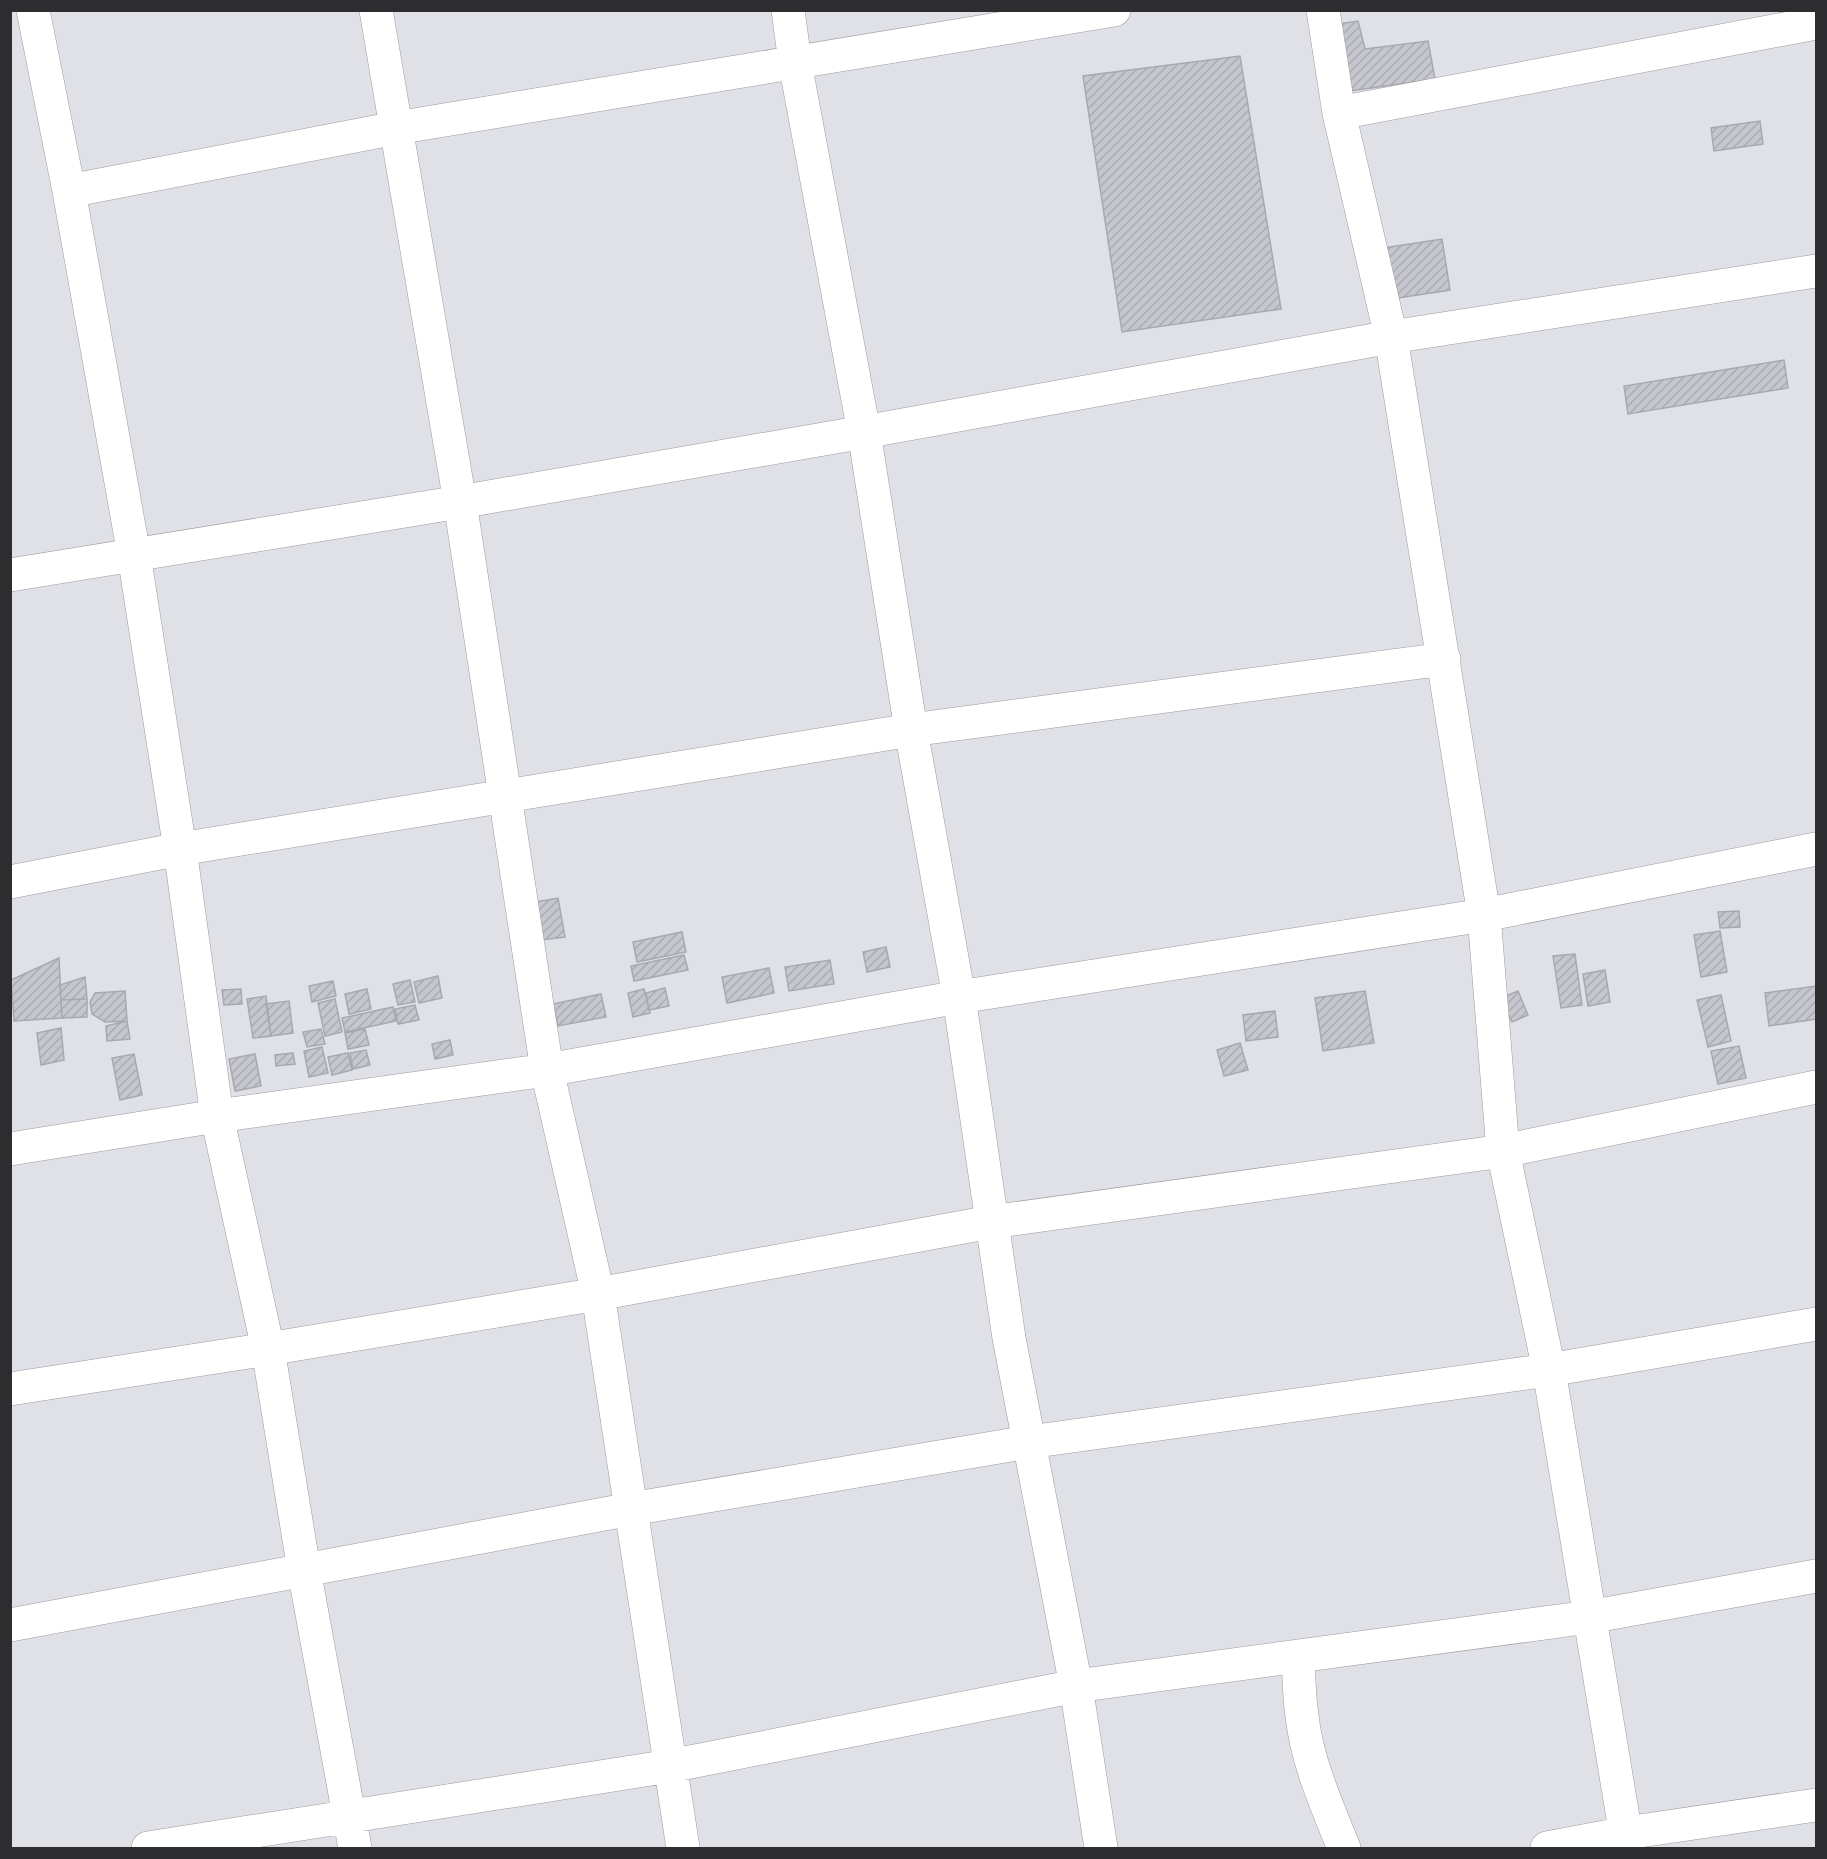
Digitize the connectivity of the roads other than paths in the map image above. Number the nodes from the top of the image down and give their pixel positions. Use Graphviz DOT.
graph roads {
  1 [pos="33,10"];
  2 [pos="376,10"];
  3 [pos="788,10"];
  4 [pos="1113,10"];
  5 [pos="1323,10"];
  6 [pos="1816,24"];
  7 [pos="795,63"];
  8 [pos="1339,113"];
  9 [pos="396,128"];
  10 [pos="69,191"];
  11 [pos="1816,271"];
  12 [pos="1391,337"];
  13 [pos="864,432"];
  14 [pos="460,502"];
  15 [pos="134,555"];
  16 [pos="10,575"];
  17 [pos="1444,659"];
  18 [pos="911,730"];
  19 [pos="505,796"];
  20 [pos="180,849"];
  21 [pos="1816,849"];
  22 [pos="10,882"];
  23 [pos="1484,915"];
  24 [pos="959,997"];
  25 [pos="547,1071"];
  26 [pos="1816,1087"];
  27 [pos="217,1116"];
  28 [pos="10,1149"];
  29 [pos="1503,1151"];
  30 [pos="992,1222"];
  31 [pos="598,1294"];
  32 [pos="1816,1323"];
  33 [pos="268,1349"];
  34 [pos="1549,1370"];
  35 [pos="10,1389"];
  36 [pos="1029,1442"];
  37 [pos="631,1509"];
  38 [pos="304,1570"];
  39 [pos="1816,1576"];
  40 [pos="1589,1617"];
  41 [pos="10,1625"];
  42 [pos="1298,1656"];
  43 [pos="1076,1686"];
  44 [pos="670,1766"];
  45 [pos="1816,1805"];
  46 [pos="349,1815"];
  47 [pos="1627,1841"];
  48 [pos="148,1848"];
  49 [pos="355,1848"];
  50 [pos="683,1848"];
  51 [pos="1101,1848"];
  52 [pos="1344,1848"];
  53 [pos="1547,1848"];
  1 -- 10 [label="main road"];
  2 -- 9 [label="main road"];
  3 -- 7 [label="main road"];
  4 -- 7 [label="main road"];
  5 -- 8 [label="main road"];
  6 -- 8 [label="main road"];
  7 -- 9 [label="main road"];
  7 -- 13 [label="main road"];
  8 -- 12 [label="main road"];
  9 -- 10 [label="main road"];
  9 -- 14 [label="main road"];
  10 -- 15 [label="main road"];
  11 -- 12 [label="main road"];
  12 -- 13 [label="main road"];
  12 -- 17 [label="main road"];
  13 -- 14 [label="main road"];
  13 -- 18 [label="main road"];
  14 -- 15 [label="main road"];
  14 -- 19 [label="main road"];
  15 -- 16 [label="main road"];
  15 -- 20 [label="main road"];
  17 -- 18 [label="main road"];
  17 -- 23 [label="main road"];
  18 -- 19 [label="main road"];
  18 -- 24 [label="main road"];
  19 -- 20 [label="main road"];
  19 -- 25 [label="main road"];
  20 -- 22 [label="main road"];
  20 -- 27 [label="main road"];
  21 -- 23 [label="main road"];
  23 -- 24 [label="main road"];
  23 -- 29 [label="main road"];
  24 -- 25 [label="main road"];
  24 -- 30 [label="main road"];
  25 -- 27 [label="main road"];
  25 -- 31 [label="main road"];
  26 -- 29 [label="main road"];
  27 -- 28 [label="main road"];
  27 -- 33 [label="main road"];
  29 -- 30 [label="main road"];
  29 -- 34 [label="main road"];
  30 -- 31 [label="main road"];
  30 -- 36 [label="main road"];
  31 -- 33 [label="main road"];
  31 -- 37 [label="main road"];
  32 -- 34 [label="main road"];
  33 -- 35 [label="main road"];
  33 -- 38 [label="main road"];
  34 -- 36 [label="main road"];
  34 -- 40 [label="main road"];
  36 -- 37 [label="main road"];
  36 -- 43 [label="main road"];
  37 -- 38 [label="main road"];
  37 -- 44 [label="main road"];
  38 -- 41 [label="main road"];
  38 -- 46 [label="main road"];
  39 -- 40 [label="main road"];
  40 -- 42 [label="main road"];
  40 -- 47 [label="main road"];
  42 -- 43 [label="main road"];
  42 -- 52 [label="main road"];
  43 -- 44 [label="main road"];
  43 -- 51 [label="main road"];
  44 -- 46 [label="main road"];
  44 -- 50 [label="main road"];
  45 -- 47 [label="main road"];
  46 -- 48 [label="main road"];
  46 -- 49 [label="main road"];
  47 -- 53 [label="main road"];
}
